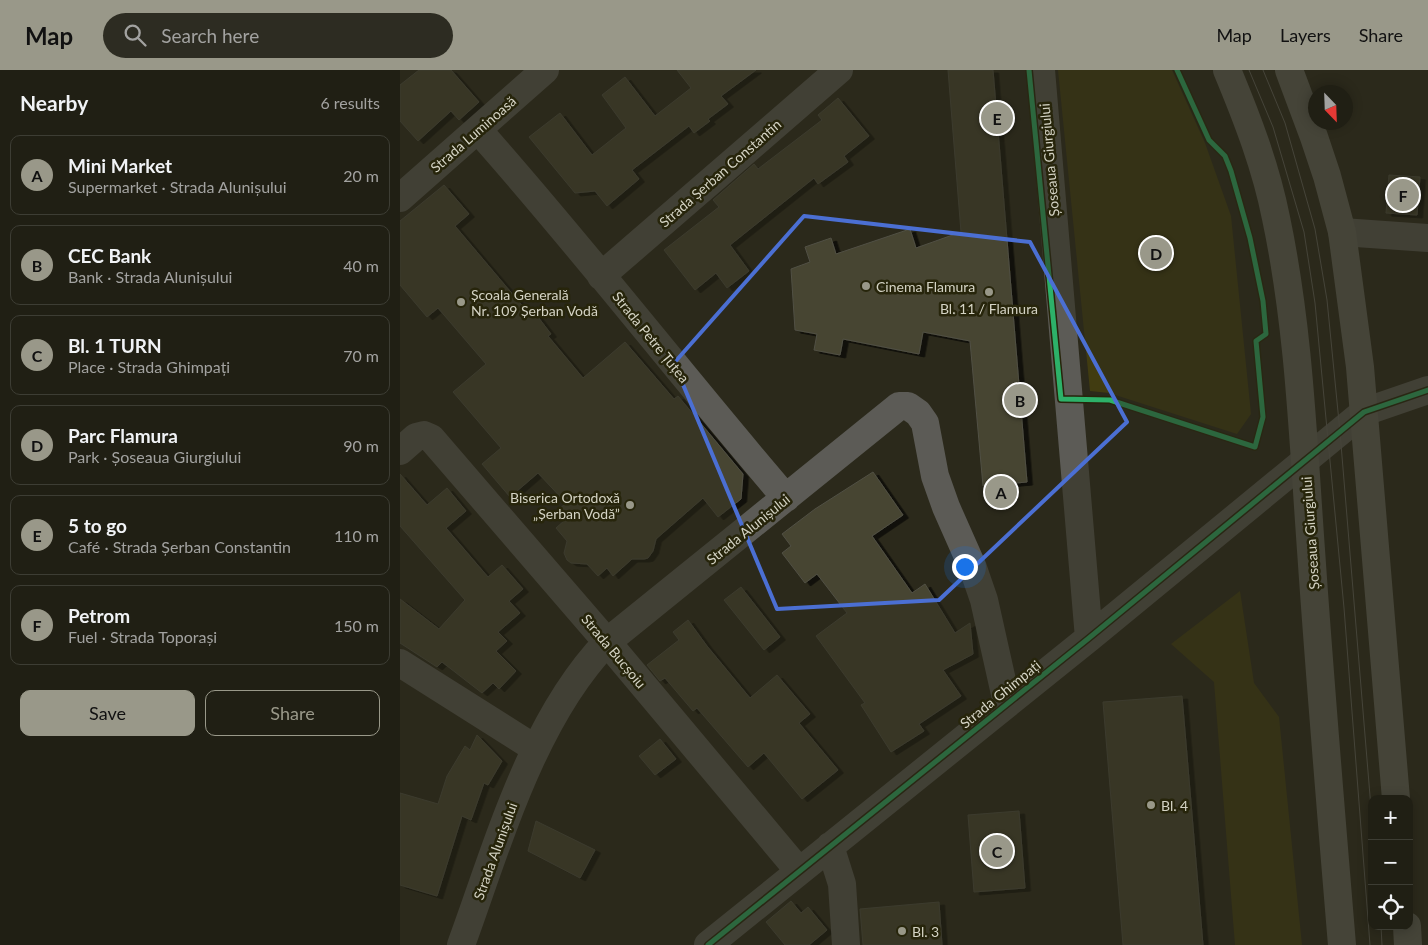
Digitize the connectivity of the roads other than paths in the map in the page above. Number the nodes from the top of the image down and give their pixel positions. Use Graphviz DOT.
graph roads {
  1 [pos="545,70"];
  2 [pos="840,70"];
  3 [pos="1041,70"];
  4 [pos="1227,70"];
  5 [pos="1289,70"];
  6 [pos="478,130"];
  7 [pos="400,198"];
  8 [pos="1342,232"];
  9 [pos="1428,238"];
  10 [pos="601,276"];
  11 [pos="1428,390"];
  12 [pos="1364,412"];
  13 [pos="400,451"];
  14 [pos="1306,461"];
  15 [pos="786,498"];
  16 [pos="1089,638"];
  17 [pos="607,642"];
  18 [pos="400,663"];
  19 [pos="1006,703"];
  20 [pos="536,749"];
  21 [pos="1396,795"];
  22 [pos="830,846"];
  23 [pos="799,872"];
  24 [pos="1407,930"];
  25 [pos="717,942"];
  26 [pos="461,945"];
  27 [pos="846,945"];
  28 [pos="1342,945"];
  29 [pos="1408,945"];
  1 -- 6 [label="street, Strada Luminoasă"];
  2 -- 10 [label="street, Strada Șerban Constantin"];
  3 -- 16 [label="street, Șoseaua Giurgiului"];
  4 -- 14 [label="main road, Șoseaua Giurgiului"];
  5 -- 8 [label="main road"];
  6 -- 7 [label="street, Strada Luminoasă"];
  6 -- 10 [label="street, Strada Petre Țuțea"];
  8 -- 9 [label="street"];
  8 -- 12 [label="main road"];
  10 -- 15 [label="street, Strada Petre Țuțea"];
  11 -- 12 [label="street"];
  12 -- 14 [label="street, Strada Ghimpați"];
  12 -- 21 [label="main road"];
  13 -- 17 [label="street, Strada Bucșoiu"];
  14 -- 16 [label="street, Strada Ghimpați"];
  14 -- 28 [label="main road, Șoseaua Giurgiului"];
  15 -- 17 [label="street, Strada Alunișului"];
  15 -- 19 [label="street, Strada Alunișului"];
  16 -- 19 [label="street, Strada Ghimpați"];
  17 -- 20 [label="street, Strada Alunișului"];
  17 -- 23 [label="street, Strada Bucșoiu"];
  18 -- 20 [label="street"];
  19 -- 22 [label="street, Strada Ghimpați"];
  20 -- 26 [label="street, Strada Alunișului"];
  22 -- 23 [label="street, Strada Ghimpați"];
  22 -- 27 [label="street"];
  23 -- 25 [label="street, Strada Ghimpați"];
  24 -- 29 [label="main road"];
}
